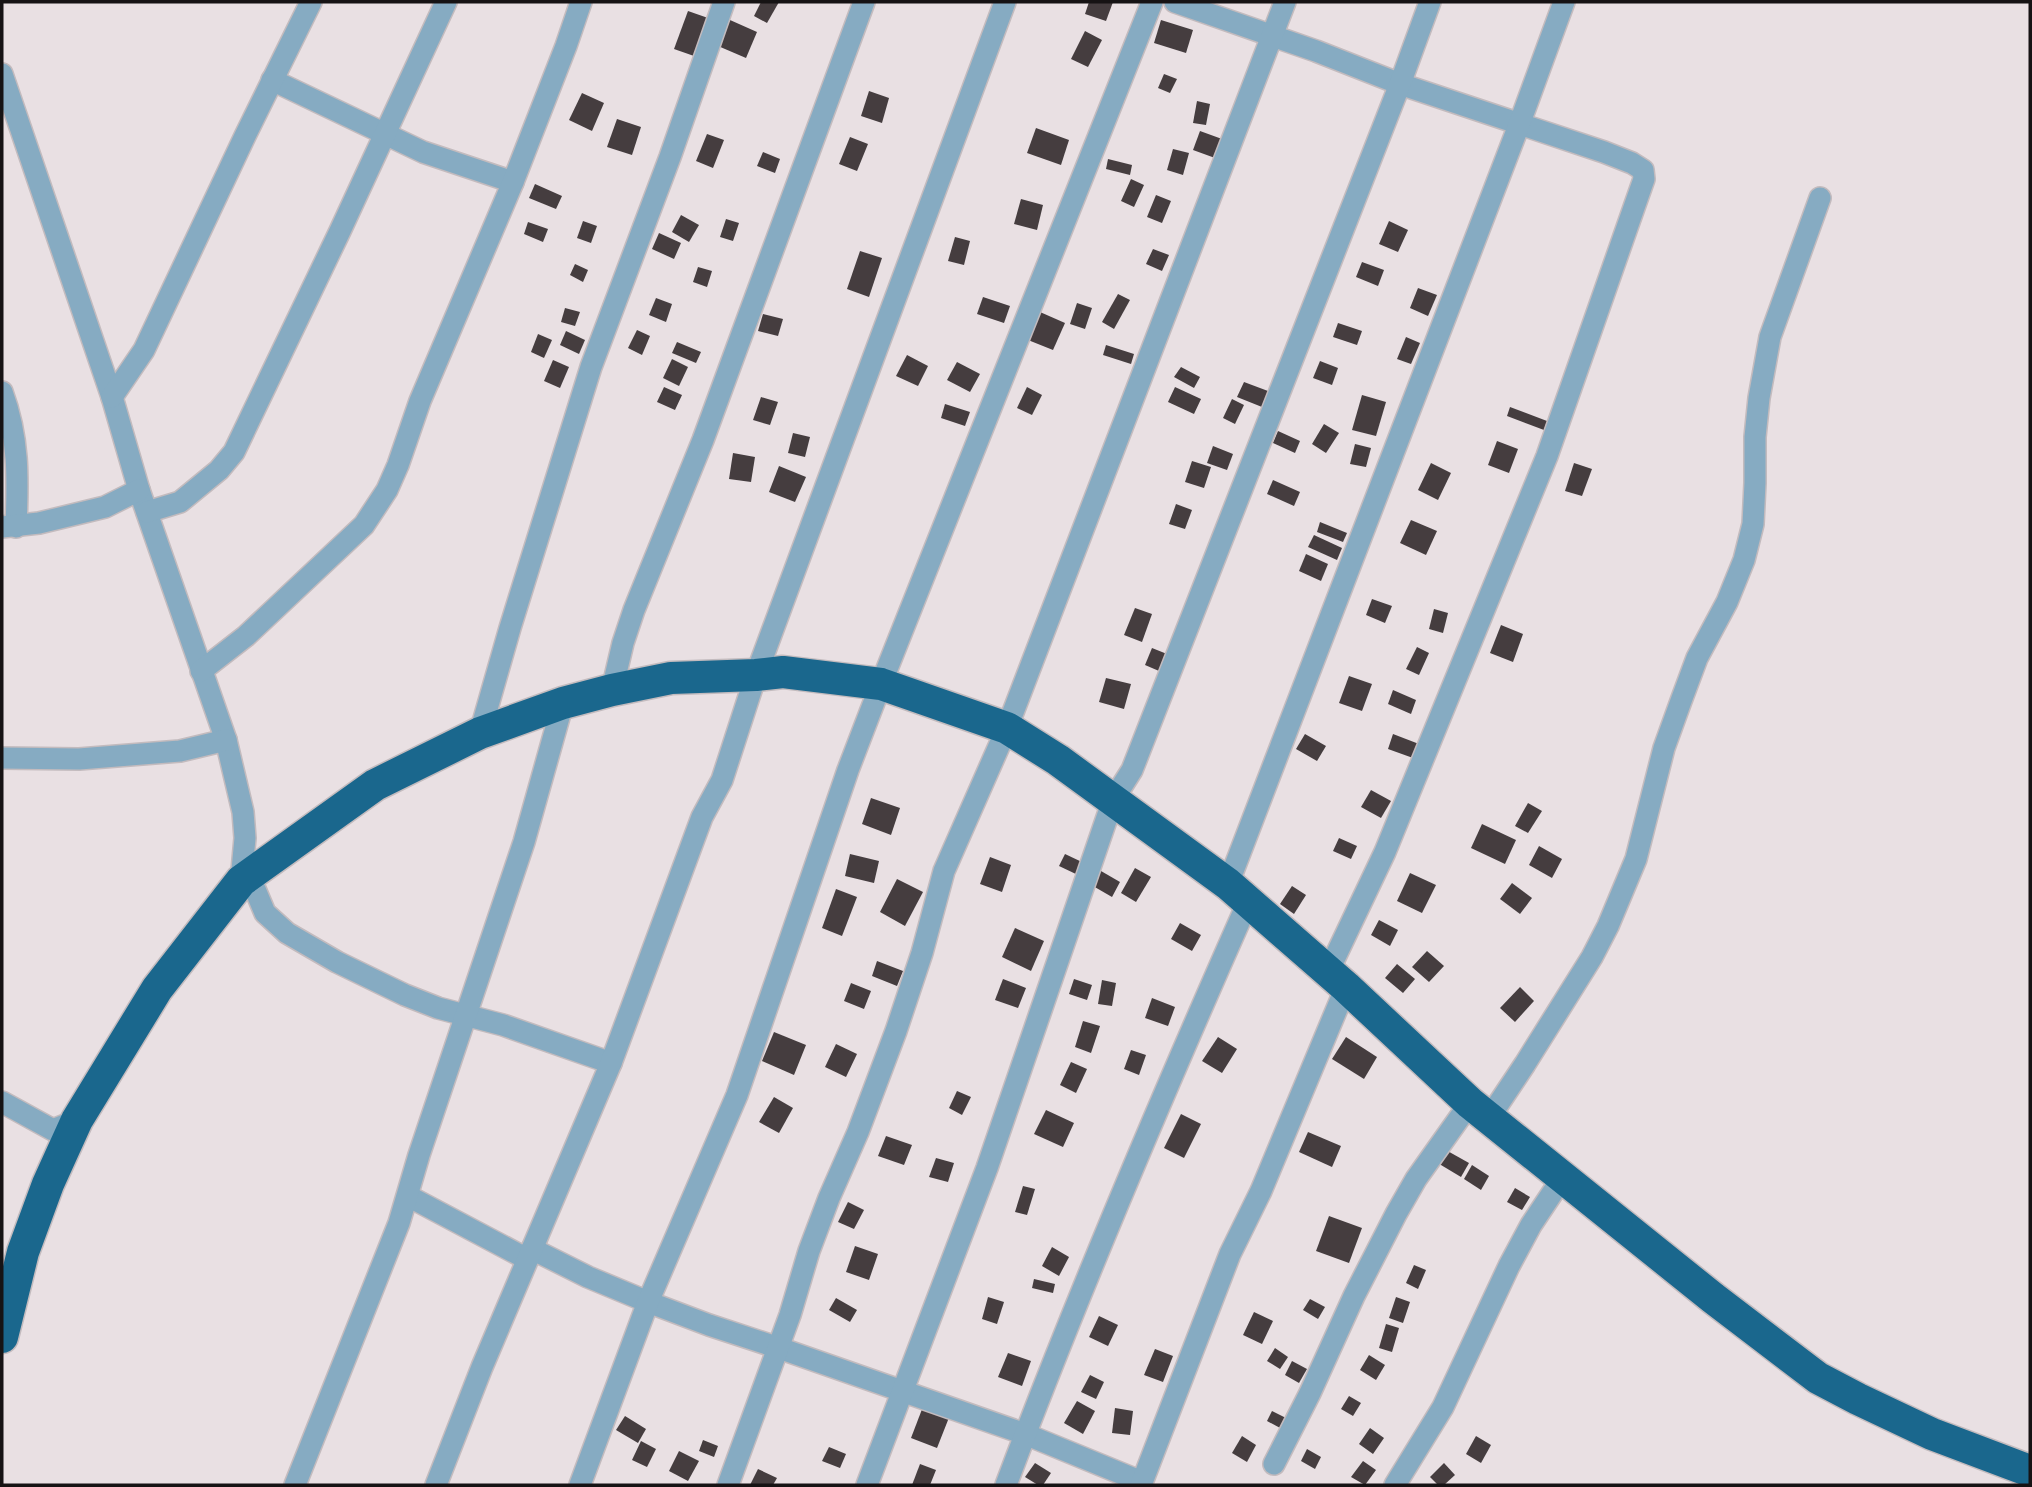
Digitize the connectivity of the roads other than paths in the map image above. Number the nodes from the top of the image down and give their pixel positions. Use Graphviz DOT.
graph roads {
  1 [pos="311,2"];
  2 [pos="446,2"];
  3 [pos="581,2"];
  4 [pos="724,2"];
  5 [pos="864,2"];
  6 [pos="1006,2"];
  7 [pos="1152,2"];
  8 [pos="1175,2"];
  9 [pos="1284,2"];
  10 [pos="1430,2"];
  11 [pos="1564,2"];
  12 [pos="1271,37"];
  13 [pos="2,74"];
  14 [pos="272,80"];
  15 [pos="1400,84"];
  16 [pos="1519,125"];
  17 [pos="384,134"];
  18 [pos="513,182"];
  19 [pos="1820,198"];
  20 [pos="2,392"];
  21 [pos="112,397"];
  22 [pos="139,490"];
  23 [pos="147,512"];
  24 [pos="9,527"];
  25 [pos="201,671"];
  26 [pos="756,675"];
  27 [pos="881,684"];
  28 [pos="612,690"];
  29 [pos="563,703"];
  30 [pos="1007,727"];
  31 [pos="480,733"];
  32 [pos="226,740"];
  33 [pos="2,758"];
  34 [pos="1113,800"];
  35 [pos="245,878"];
  36 [pos="1238,893"];
  37 [pos="1337,979"];
  38 [pos="466,1014"];
  39 [pos="611,1062"];
  40 [pos="2,1102"];
  41 [pos="1479,1110"];
  42 [pos="77,1120"];
  43 [pos="1563,1177"];
  44 [pos="408,1196"];
  45 [pos="530,1254"];
  46 [pos="648,1302"];
  47 [pos="2,1337"];
  48 [pos="779,1348"];
  49 [pos="902,1390"];
  50 [pos="1026,1434"];
  51 [pos="1274,1464"];
  52 [pos="2030,1471"];
  53 [pos="1142,1483"];
  54 [pos="295,1485"];
  55 [pos="436,1485"];
  56 [pos="580,1485"];
  57 [pos="728,1485"];
  58 [pos="867,1485"];
  59 [pos="1006,1485"];
  60 [pos="1395,1485"];
  1 -- 14 [label="street"];
  2 -- 17 [label="street"];
  3 -- 18 [label="street"];
  4 -- 31 [label="street"];
  5 -- 28 [label="street"];
  6 -- 26 [label="street"];
  7 -- 27 [label="street"];
  8 -- 12 [label="street"];
  9 -- 12 [label="street"];
  10 -- 15 [label="street"];
  11 -- 16 [label="street"];
  12 -- 15 [label="street"];
  12 -- 30 [label="street"];
  13 -- 21 [label="street"];
  14 -- 17 [label="street"];
  14 -- 21 [label="street"];
  15 -- 16 [label="street"];
  15 -- 34 [label="street"];
  16 -- 36 [label="street"];
  16 -- 37 [label="street"];
  17 -- 18 [label="street"];
  17 -- 23 [label="street"];
  18 -- 25 [label="street"];
  19 -- 41 [label="street"];
  20 -- 24 [label="street"];
  21 -- 22 [label="street"];
  22 -- 23 [label="street"];
  22 -- 24 [label="street"];
  23 -- 25 [label="street"];
  25 -- 32 [label="street"];
  26 -- 27 [label="highway"];
  26 -- 28 [label="highway"];
  26 -- 39 [label="street"];
  27 -- 30 [label="highway"];
  27 -- 46 [label="street"];
  28 -- 29 [label="highway"];
  29 -- 31 [label="highway"];
  29 -- 38 [label="street"];
  30 -- 34 [label="highway"];
  30 -- 48 [label="street"];
  31 -- 35 [label="highway"];
  32 -- 33 [label="street"];
  32 -- 35 [label="street"];
  34 -- 36 [label="highway"];
  34 -- 49 [label="street"];
  35 -- 38 [label="street"];
  35 -- 42 [label="highway"];
  36 -- 37 [label="highway"];
  36 -- 50 [label="street"];
  37 -- 41 [label="highway"];
  37 -- 53 [label="street"];
  38 -- 39 [label="street"];
  38 -- 44 [label="street"];
  39 -- 45 [label="street"];
  40 -- 42 [label="street"];
  41 -- 43 [label="highway"];
  41 -- 51 [label="street"];
  42 -- 47 [label="highway"];
  43 -- 52 [label="highway"];
  43 -- 60 [label="street"];
  44 -- 45 [label="street"];
  44 -- 54 [label="street"];
  45 -- 46 [label="street"];
  45 -- 55 [label="street"];
  46 -- 48 [label="street"];
  46 -- 56 [label="street"];
  48 -- 49 [label="street"];
  48 -- 57 [label="street"];
  49 -- 50 [label="street"];
  49 -- 58 [label="street"];
  50 -- 53 [label="street"];
  50 -- 59 [label="street"];
}
